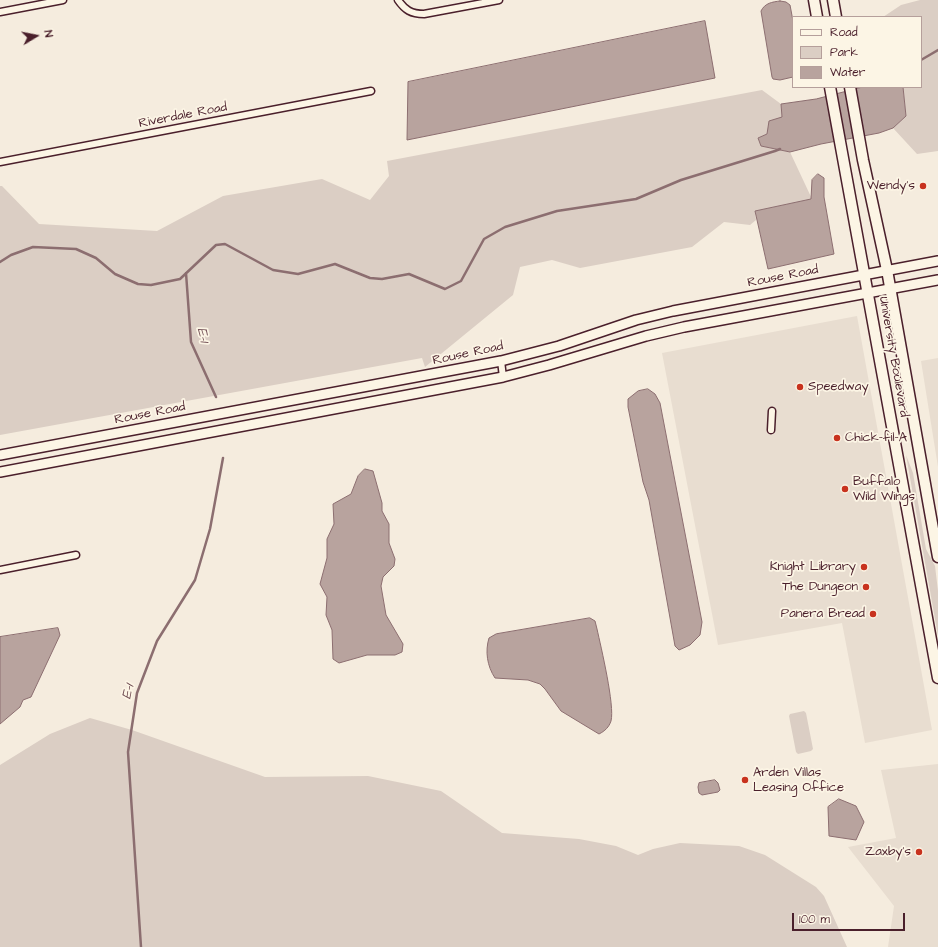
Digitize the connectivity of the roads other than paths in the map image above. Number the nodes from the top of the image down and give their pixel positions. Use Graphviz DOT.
graph roads {
  1 [pos="63,0"];
  2 [pos="398,0"];
  3 [pos="499,0"];
  4 [pos="814,0"];
  5 [pos="833,0"];
  6 [pos="0,12"];
  7 [pos="817,16"];
  8 [pos="836,16"];
  9 [pos="830,88"];
  10 [pos="850,88"];
  11 [pos="371,91"];
  12 [pos="0,162"];
  13 [pos="938,261"];
  14 [pos="887,270"];
  15 [pos="865,275"];
  16 [pos="938,280"];
  17 [pos="891,289"];
  18 [pos="868,293"];
  19 [pos="501,361"];
  20 [pos="503,377"];
  21 [pos="772,411"];
  22 [pos="771,430"];
  23 [pos="0,455"];
  24 [pos="0,472"];
  25 [pos="76,555"];
  26 [pos="938,557"];
  27 [pos="0,570"];
  28 [pos="938,678"];
  1 -- 6 [label="street"];
  2 -- 3 [label="street"];
  4 -- 7 [label="main road"];
  5 -- 8 [label="main road"];
  9 -- 15 [label="main road, University Boulevard"];
  10 -- 14 [label="main road, University Boulevard"];
  11 -- 12 [label="street, Riverdale Road"];
  13 -- 14 [label="street, Rouse Road"];
  14 -- 15 [label="street, Rouse Road"];
  14 -- 17 [label="main road, University Boulevard"];
  15 -- 18 [label="main road, University Boulevard"];
  15 -- 19 [label="street, Rouse Road"];
  16 -- 17 [label="street"];
  17 -- 18 [label="street"];
  17 -- 26 [label="main road, University Boulevard"];
  18 -- 20 [label="street"];
  18 -- 28 [label="main road, University Boulevard"];
  19 -- 20 [label="street"];
  19 -- 23 [label="street, Rouse Road"];
  20 -- 24 [label="street"];
  21 -- 22 [label="street"];
  25 -- 27 [label="street"];
}
